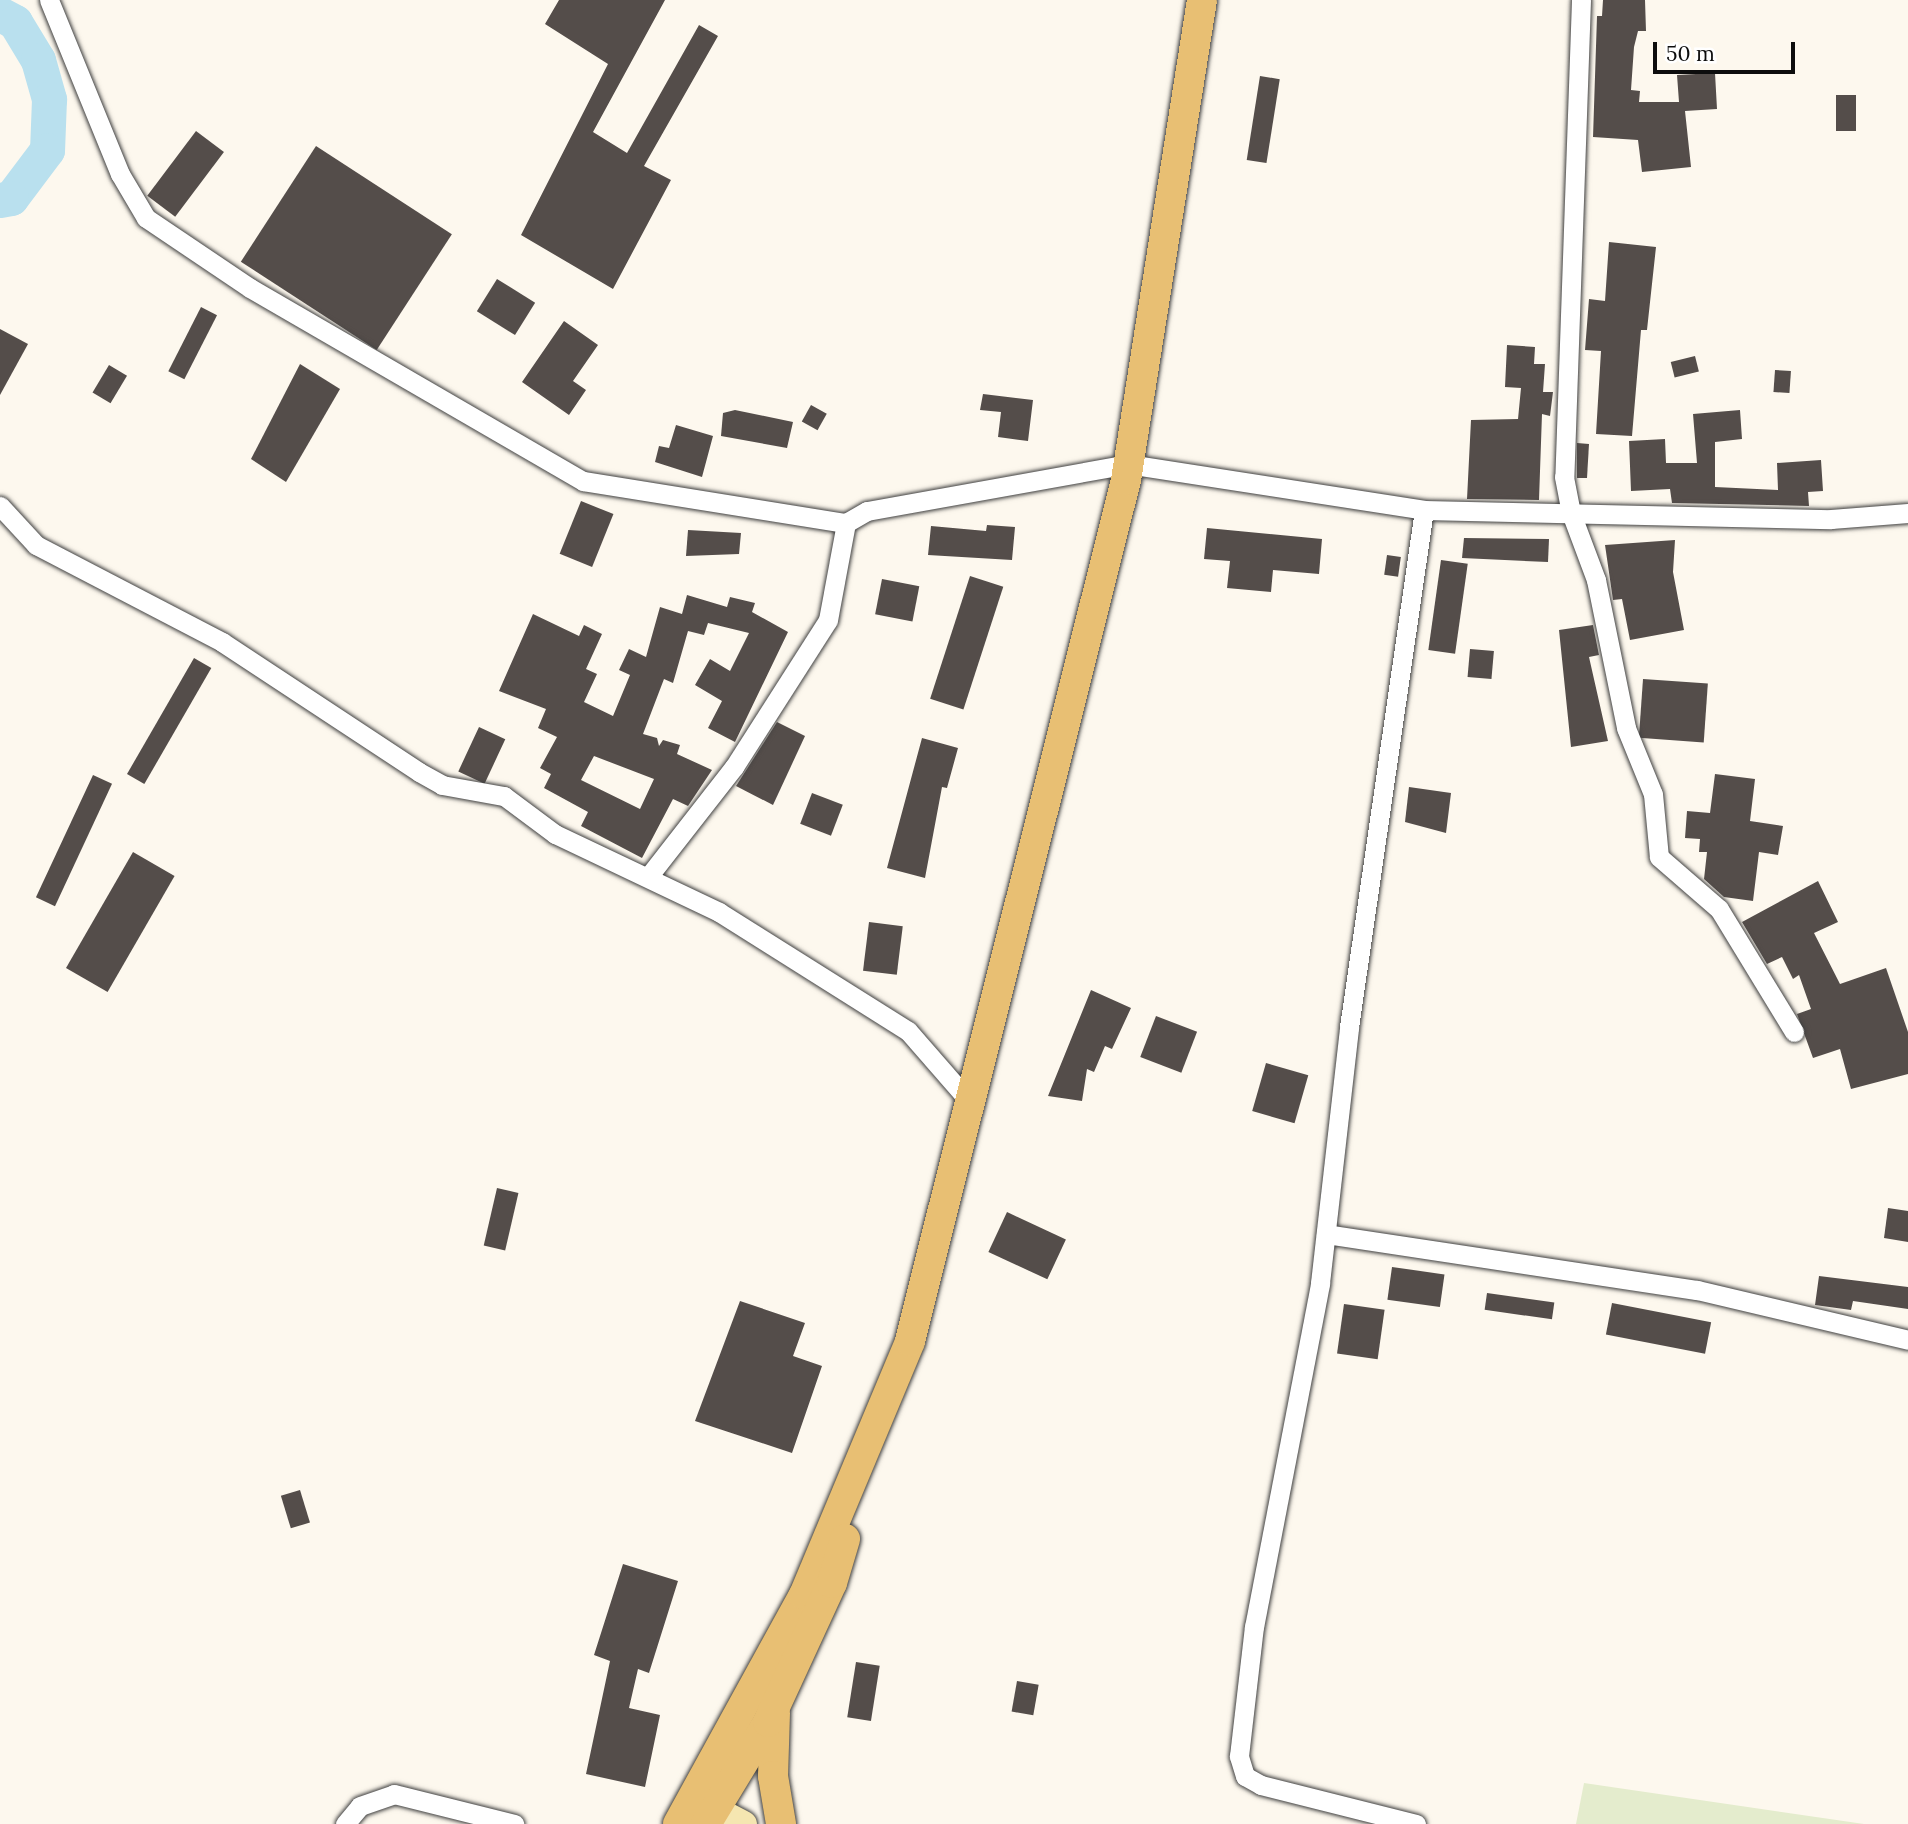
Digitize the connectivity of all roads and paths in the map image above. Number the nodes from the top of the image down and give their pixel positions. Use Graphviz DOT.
graph roads {
  1 [pos="49,0"];
  2 [pos="1202,0"];
  3 [pos="1581,0"];
  4 [pos="1128,464"];
  5 [pos="0,506"];
  6 [pos="1424,510"];
  7 [pos="1571,513"];
  8 [pos="1908,513"];
  9 [pos="846,523"];
  10 [pos="648,877"];
  11 [pos="1794,1032"];
  12 [pos="969,1101"];
  13 [pos="1326,1234"];
  14 [pos="1908,1340"];
  15 [pos="873,1438"];
  16 [pos="776,1706"];
  17 [pos="696,1816"];
  18 [pos="345,1824"];
  19 [pos="514,1824"];
  20 [pos="744,1824"];
  21 [pos="781,1824"];
  22 [pos="1416,1824"];
  1 -- 9 [label="street"];
  2 -- 4 [label="main road"];
  3 -- 7 [label="street"];
  4 -- 6 [label="street"];
  4 -- 9 [label="street"];
  4 -- 12 [label="main road"];
  5 -- 10 [label="street"];
  6 -- 7 [label="street"];
  6 -- 13 [label="street"];
  7 -- 8 [label="street"];
  7 -- 11 [label="street"];
  9 -- 10 [label="street"];
  10 -- 12 [label="street"];
  12 -- 15 [label="main road"];
  13 -- 14 [label="street"];
  13 -- 22 [label="street"];
  15 -- 16 [label="main road"];
  15 -- 17 [label="main road"];
  16 -- 17 [label="main road"];
  16 -- 21 [label="main road"];
  17 -- 20 [label="main road"];
  18 -- 19 [label="street"];
}
